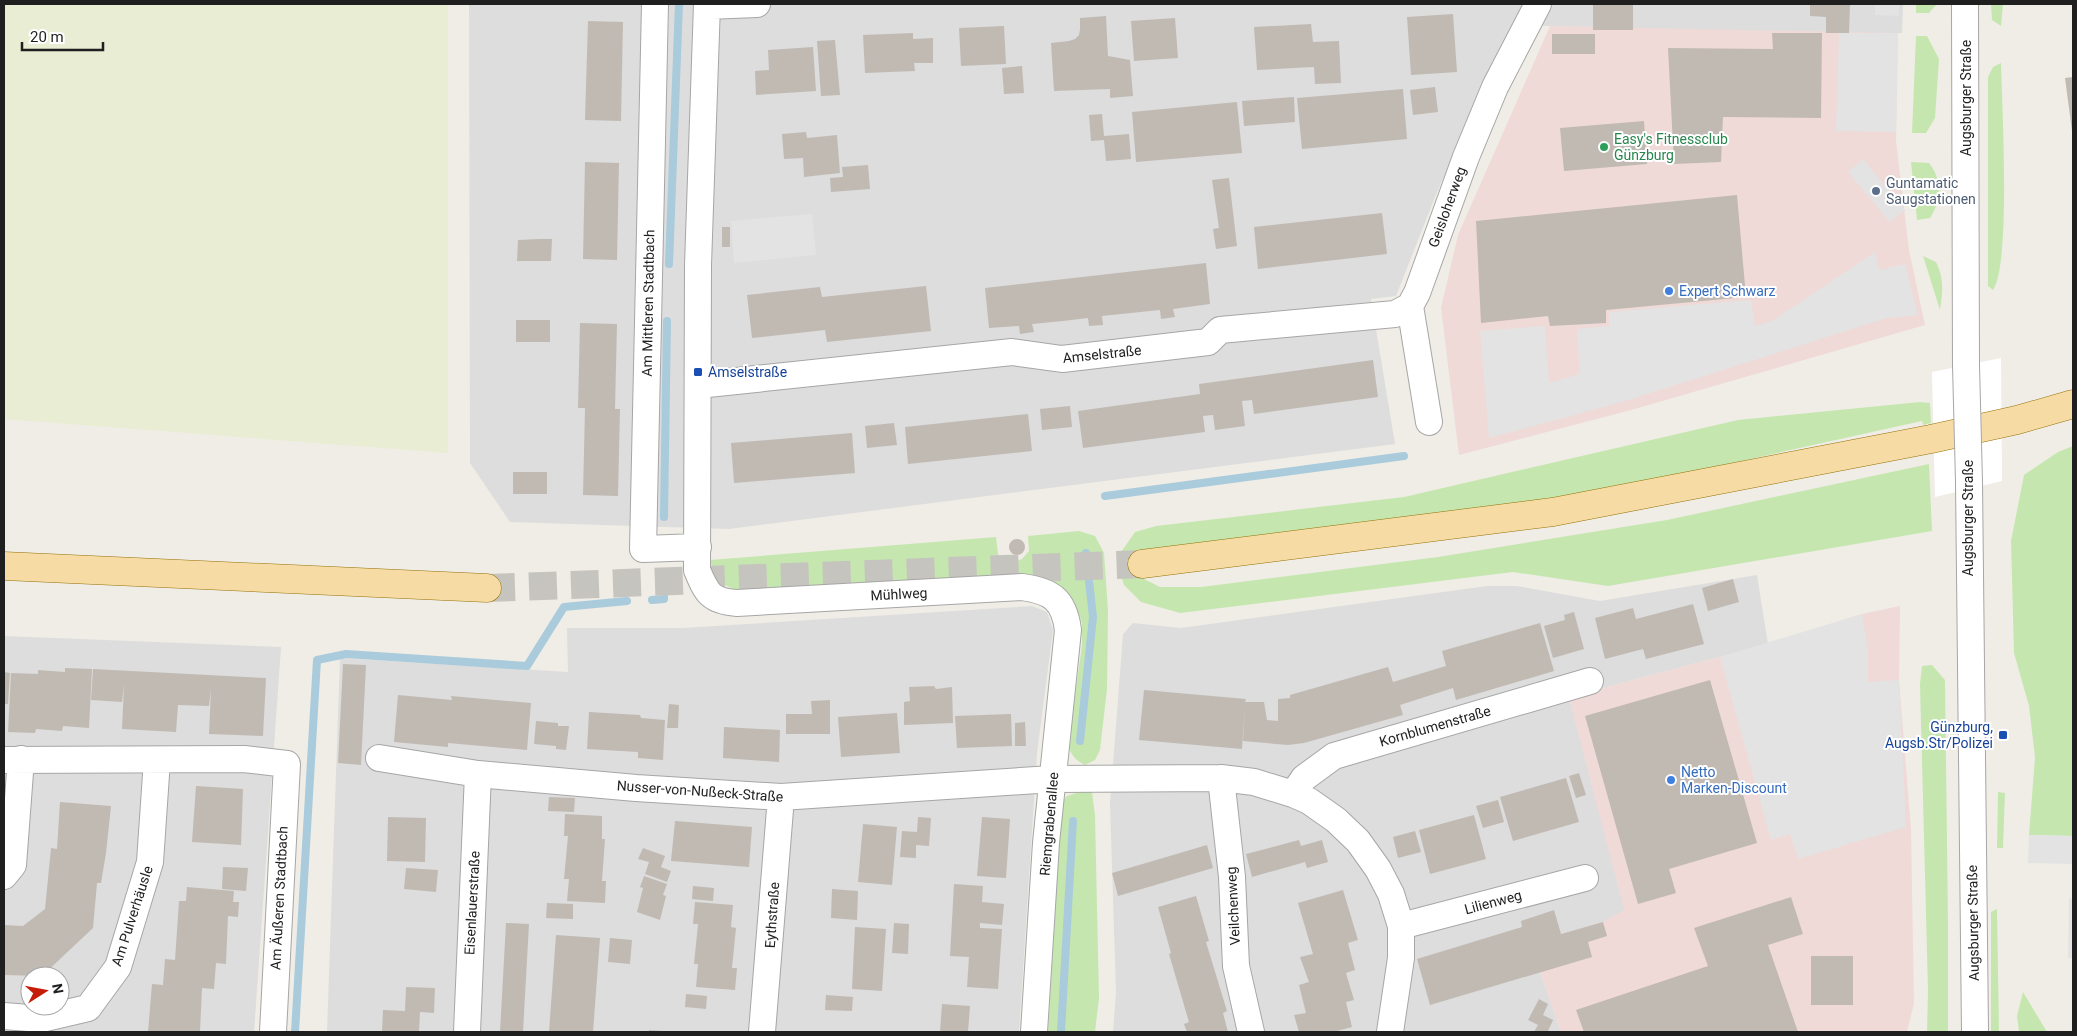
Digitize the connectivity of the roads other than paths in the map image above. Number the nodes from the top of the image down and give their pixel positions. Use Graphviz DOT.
graph roads {
  1 [pos="655,4"];
  2 [pos="757,4"];
  3 [pos="1538,4"];
  4 [pos="1965,4"];
  5 [pos="707,5"];
  6 [pos="1410,306"];
  7 [pos="698,385"];
  8 [pos="2073,404"];
  9 [pos="1429,422"];
  10 [pos="698,547"];
  11 [pos="1142,564"];
  12 [pos="4,566"];
  13 [pos="487,588"];
  14 [pos="1066,616"];
  15 [pos="1590,681"];
  16 [pos="379,758"];
  17 [pos="12,760"];
  18 [pos="157,760"];
  19 [pos="478,774"];
  20 [pos="1222,778"];
  21 [pos="1052,779"];
  22 [pos="1293,794"];
  23 [pos="780,797"];
  24 [pos="4,876"];
  25 [pos="1585,878"];
  26 [pos="1401,926"];
  27 [pos="4,1016"];
  28 [pos="272,1032"];
  29 [pos="467,1032"];
  30 [pos="762,1032"];
  31 [pos="1034,1032"];
  32 [pos="1251,1032"];
  33 [pos="1390,1032"];
  34 [pos="1975,1032"];
  1 -- 10 [label="street, Am Mittleren Stadtbach"];
  2 -- 5 [label="street"];
  3 -- 6 [label="street, Geisloherweg"];
  4 -- 34 [label="street, Augsburger Straße, bridge"];
  5 -- 7 [label="street"];
  6 -- 7 [label="street, Amselstraße"];
  6 -- 9 [label="street"];
  7 -- 10 [label="street"];
  8 -- 11 [label="main road"];
  10 -- 14 [label="street, Mühlweg"];
  12 -- 13 [label="main road"];
  14 -- 21 [label="street, Riemgrabenallee"];
  15 -- 22 [label="street, Kornblumenstraße"];
  16 -- 19 [label="street, Nusser-von-Nußeck-Straße"];
  17 -- 18 [label="street"];
  17 -- 24 [label="street"];
  18 -- 27 [label="street, Am Pulverhäusle"];
  18 -- 28 [label="street, Am Äußeren Stadtbach"];
  19 -- 23 [label="street, Nusser-von-Nußeck-Straße"];
  19 -- 29 [label="street, Eisenlauerstraße"];
  20 -- 21 [label="street"];
  20 -- 22 [label="street"];
  20 -- 32 [label="street, Veilchenweg"];
  21 -- 23 [label="street, Nusser-von-Nußeck-Straße"];
  21 -- 31 [label="street, Riemgrabenallee"];
  22 -- 26 [label="street"];
  23 -- 30 [label="street, Eythstraße"];
  25 -- 26 [label="street, Lilienweg"];
  26 -- 33 [label="street"];
}
